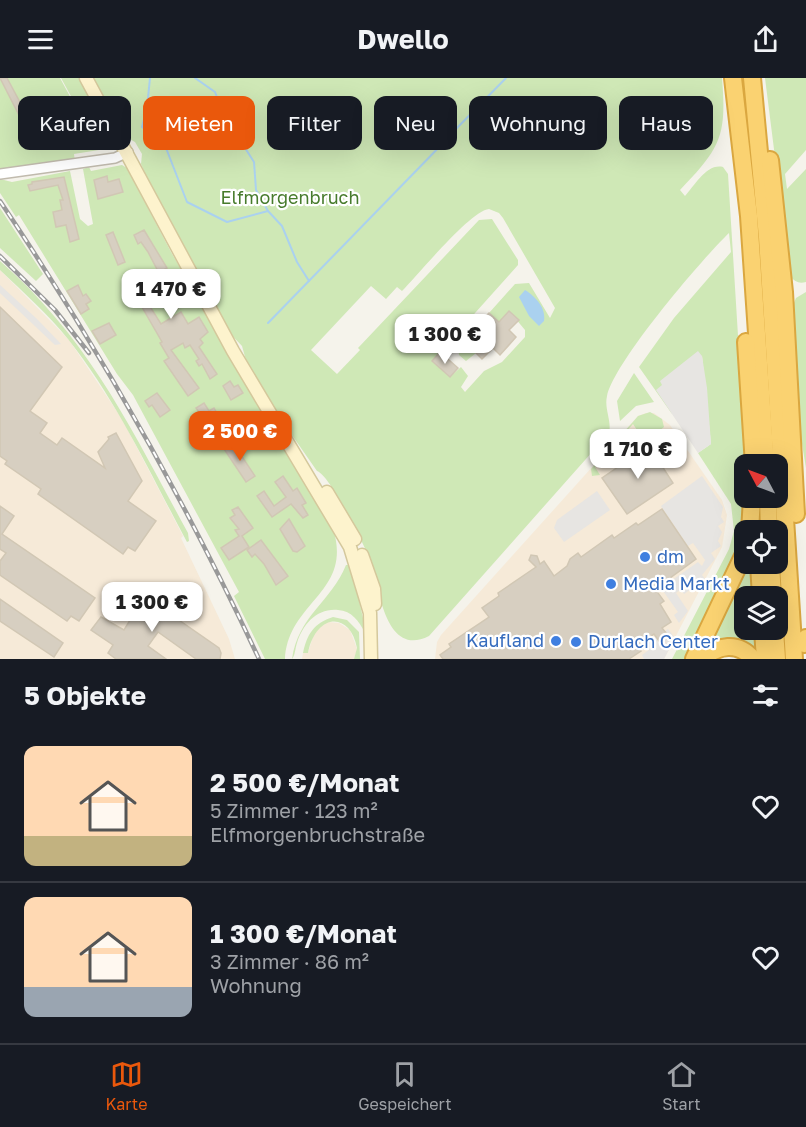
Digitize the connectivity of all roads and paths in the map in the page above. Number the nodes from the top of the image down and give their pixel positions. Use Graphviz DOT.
graph roads {
  1 [pos="86,78"];
  2 [pos="733,78"];
  3 [pos="752,82"];
  4 [pos="128,152"];
  5 [pos="0,174"];
  6 [pos="749,216"];
  7 [pos="794,441"];
  8 [pos="753,454"];
  9 [pos="765,454"];
  10 [pos="298,456"];
  11 [pos="806,480"];
  12 [pos="734,574"];
  13 [pos="764,640"];
  14 [pos="776,640"];
  15 [pos="805,647"];
  16 [pos="371,659"];
  17 [pos="379,659"];
  18 [pos="694,659"];
  19 [pos="702,659"];
  20 [pos="753,659"];
  21 [pos="765,659"];
  22 [pos="777,659"];
  23 [pos="794,659"];
  1 -- 4 [label="main road"];
  2 -- 6 [label="highway"];
  3 -- 7 [label="highway"];
  3 -- 23 [label="highway"];
  4 -- 5 [label="street"];
  4 -- 10 [label="main road"];
  6 -- 8 [label="highway"];
  6 -- 9 [label="highway"];
  7 -- 11 [label="highway"];
  7 -- 15 [label="highway"];
  10 -- 16 [label="main road"];
  10 -- 17 [label="main road"];
  12 -- 18 [label="highway"];
  13 -- 21 [label="highway"];
  14 -- 22 [label="highway"];
  19 -- 20 [label="highway"];
}
